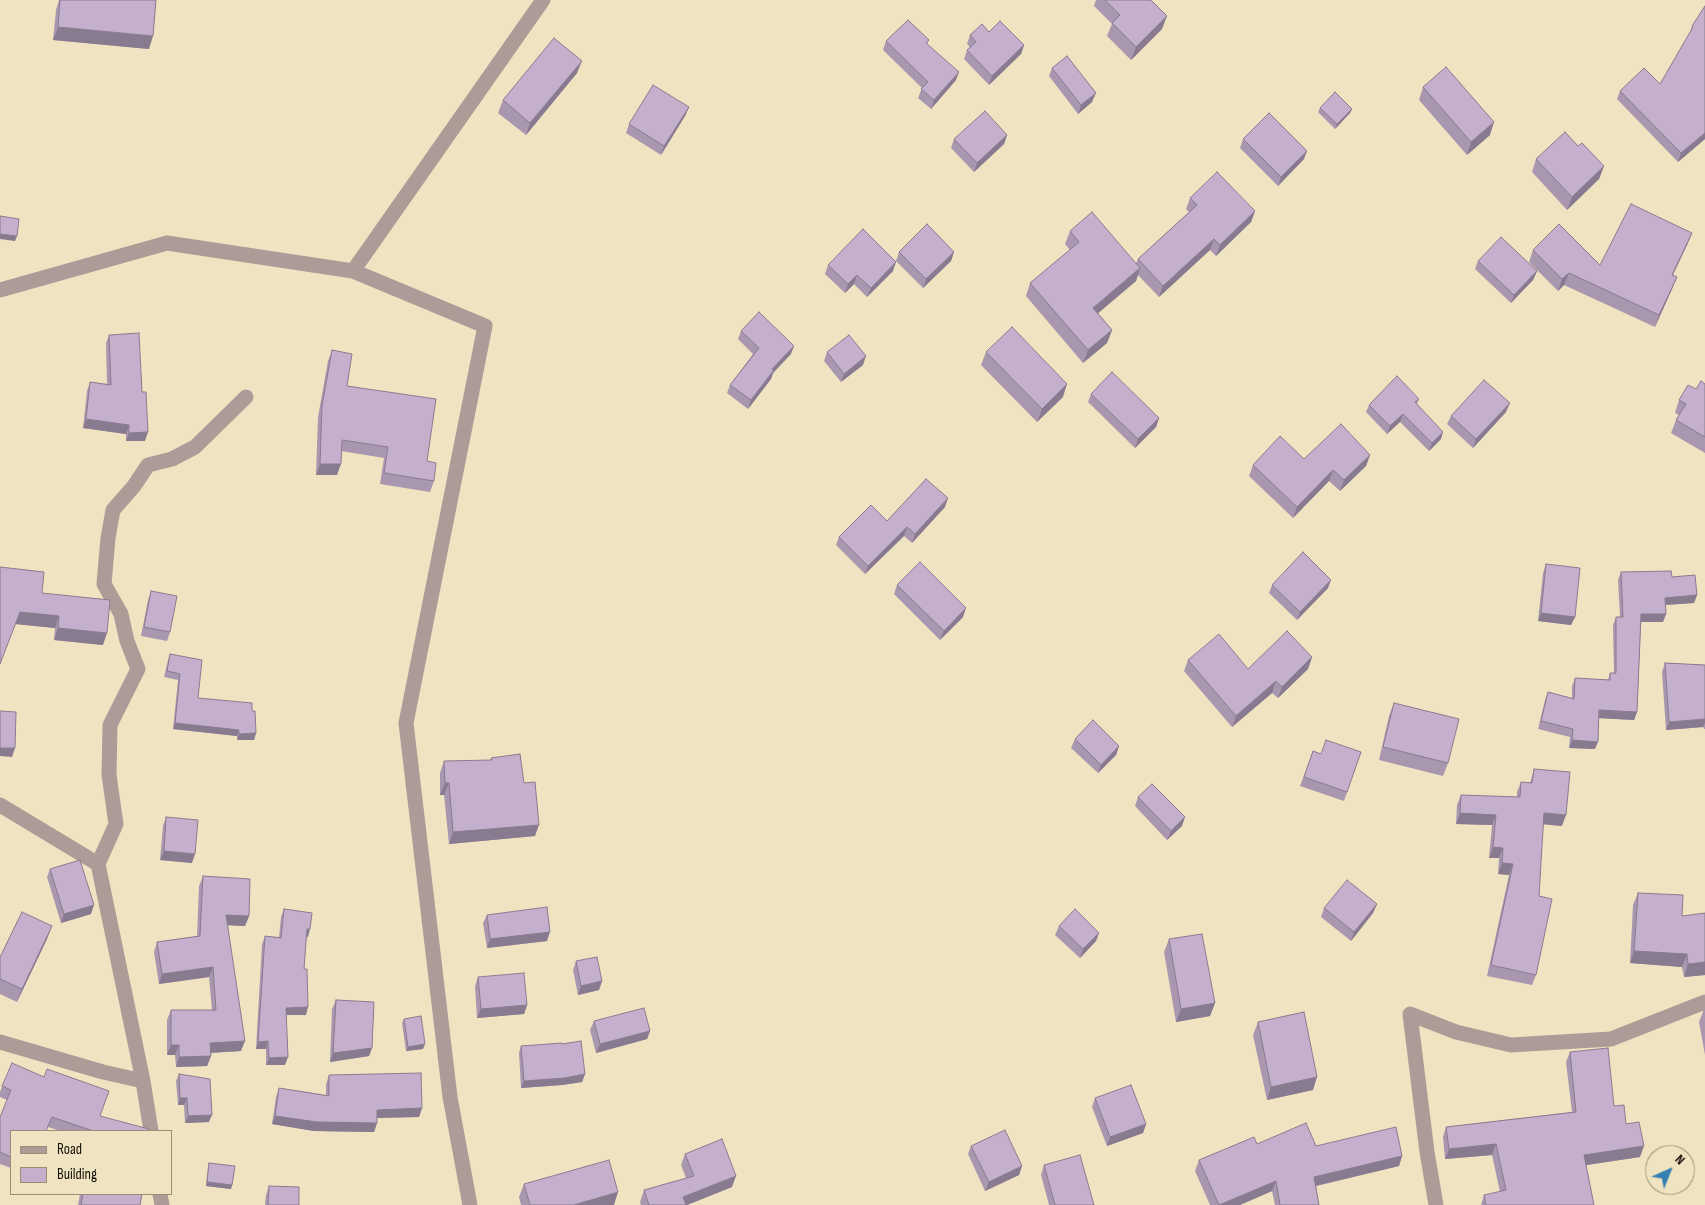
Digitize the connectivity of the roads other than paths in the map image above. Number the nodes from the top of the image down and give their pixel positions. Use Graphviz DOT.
graph roads {
  1 [pos="543,0"];
  2 [pos="353,271"];
  3 [pos="0,290"];
  4 [pos="246,397"];
  5 [pos="0,806"];
  6 [pos="98,864"];
  7 [pos="1705,1002"];
  8 [pos="1,1046"];
  9 [pos="143,1081"];
  10 [pos="151,1130"];
  11 [pos="470,1205"];
  12 [pos="1436,1205"];
  1 -- 2 [label="street"];
  2 -- 3 [label="street"];
  2 -- 11 [label="street"];
  4 -- 6 [label="street"];
  5 -- 6 [label="street"];
  6 -- 9 [label="street"];
  7 -- 12 [label="street"];
  8 -- 9 [label="street"];
  9 -- 10 [label="street"];
}
